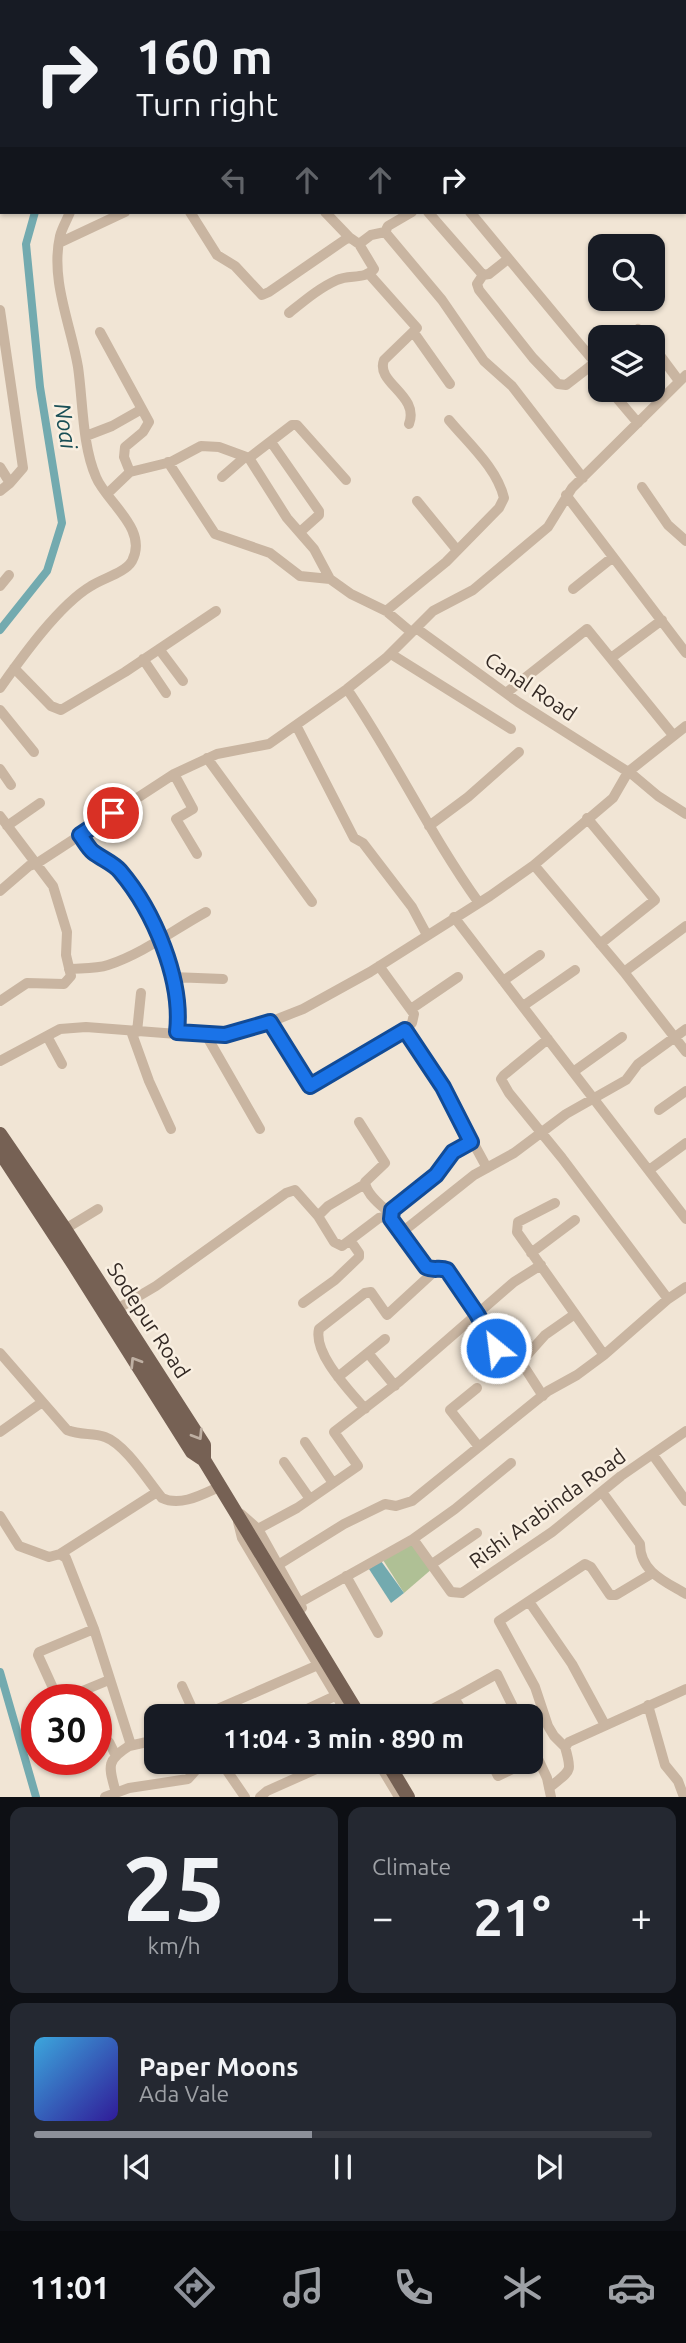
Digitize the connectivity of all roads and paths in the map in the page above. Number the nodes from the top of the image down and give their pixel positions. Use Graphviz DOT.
graph roads {
  1 [pos="69,214"];
  2 [pos="120,214"];
  3 [pos="191,214"];
  4 [pos="327,214"];
  5 [pos="409,214"];
  6 [pos="430,214"];
  7 [pos="472,214"];
  8 [pos="385,232"];
  9 [pos="354,241"];
  10 [pos="59,243"];
  11 [pos="508,259"];
  12 [pos="369,274"];
  13 [pos="483,275"];
  14 [pos="0,310"];
  15 [pos="289,313"];
  16 [pos="100,332"];
  17 [pos="414,332"];
  18 [pos="588,354"];
  19 [pos="665,359"];
  20 [pos="588,369"];
  21 [pos="683,378"];
  22 [pos="450,384"];
  23 [pos="620,402"];
  24 [pos="142,409"];
  25 [pos="449,420"];
  26 [pos="638,423"];
  27 [pos="409,424"];
  28 [pos="86,436"];
  29 [pos="271,442"];
  30 [pos="247,457"];
  31 [pos="169,463"];
  32 [pos="0,467"];
  33 [pos="130,472"];
  34 [pos="222,477"];
  35 [pos="583,478"];
  36 [pos="346,480"];
  37 [pos="10,483"];
  38 [pos="642,487"];
  39 [pos="0,491"];
  40 [pos="107,494"];
  41 [pos="566,495"];
  42 [pos="417,501"];
  43 [pos="300,532"];
  44 [pos="686,541"];
  45 [pos="457,550"];
  46 [pos="612,557"];
  47 [pos="9,575"];
  48 [pos="330,579"];
  49 [pos="0,586"];
  50 [pos="573,589"];
  51 [pos="216,611"];
  52 [pos="386,611"];
  53 [pos="662,620"];
  54 [pos="404,640"];
  55 [pos="159,649"];
  56 [pos="686,653"];
  57 [pos="143,659"];
  58 [pos="611,659"];
  59 [pos="14,668"];
  60 [pos="183,681"];
  61 [pos="0,688"];
  62 [pos="347,690"];
  63 [pos="506,693"];
  64 [pos="166,694"];
  65 [pos="0,710"];
  66 [pos="686,726"];
  67 [pos="296,727"];
  68 [pos="511,729"];
  69 [pos="673,735"];
  70 [pos="34,752"];
  71 [pos="519,752"];
  72 [pos="207,758"];
  73 [pos="0,769"];
  74 [pos="628,772"];
  75 [pos="174,774"];
  76 [pos="11,785"];
  77 [pos="40,803"];
  78 [pos="686,814"];
  79 [pos="0,817"];
  80 [pos="587,818"];
  81 [pos="429,826"];
  82 [pos="8,827"];
  83 [pos="80,835"];
  84 [pos="197,854"];
  85 [pos="35,863"];
  86 [pos="534,865"];
  87 [pos="0,891"];
  88 [pos="312,902"];
  89 [pos="479,903"];
  90 [pos="206,912"];
  91 [pos="454,917"];
  92 [pos="686,926"];
  93 [pos="427,935"];
  94 [pos="160,942"];
  95 [pos="600,944"];
  96 [pos="540,955"];
  97 [pos="379,966"];
  98 [pos="69,969"];
  99 [pos="575,970"];
  100 [pos="624,972"];
  101 [pos="172,977"];
  102 [pos="458,977"];
  103 [pos="223,979"];
  104 [pos="503,981"];
  105 [pos="141,993"];
  106 [pos="0,1001"];
  107 [pos="523,1006"];
  108 [pos="411,1009"];
  109 [pos="270,1022"];
  110 [pos="405,1030"];
  111 [pos="686,1030"];
  112 [pos="134,1031"];
  113 [pos="177,1032"];
  114 [pos="206,1035"];
  115 [pos="47,1036"];
  116 [pos="622,1037"];
  117 [pos="675,1037"];
  118 [pos="548,1039"];
  119 [pos="686,1052"];
  120 [pos="0,1061"];
  121 [pos="62,1064"];
  122 [pos="573,1072"];
  123 [pos="686,1091"];
  124 [pos="594,1098"];
  125 [pos="659,1110"];
  126 [pos="359,1122"];
  127 [pos="171,1129"];
  128 [pos="260,1129"];
  129 [pos="540,1132"];
  130 [pos="0,1134"];
  131 [pos="471,1142"];
  132 [pos="686,1143"];
  133 [pos="0,1152"];
  134 [pos="487,1168"];
  135 [pos="649,1170"];
  136 [pos="365,1184"];
  137 [pos="555,1203"];
  138 [pos="98,1209"];
  139 [pos="390,1214"];
  140 [pos="318,1216"];
  141 [pos="686,1219"];
  142 [pos="575,1220"];
  143 [pos="65,1229"];
  144 [pos="401,1233"];
  145 [pos="350,1240"];
  146 [pos="531,1253"];
  147 [pos="541,1265"];
  148 [pos="438,1269"];
  149 [pos="686,1287"];
  150 [pos="668,1299"];
  151 [pos="303,1304"];
  152 [pos="117,1309"];
  153 [pos="477,1314"];
  154 [pos="575,1314"];
  155 [pos="385,1339"];
  156 [pos="0,1353"];
  157 [pos="368,1353"];
  158 [pos="604,1354"];
  159 [pos="520,1363"];
  160 [pos="338,1377"];
  161 [pos="395,1386"];
  162 [pos="477,1388"];
  163 [pos="543,1395"];
  164 [pos="41,1403"];
  165 [pos="365,1409"];
  166 [pos="686,1431"];
  167 [pos="0,1432"];
  168 [pos="305,1442"];
  169 [pos="479,1447"];
  170 [pos="653,1455"];
  171 [pos="204,1460"];
  172 [pos="284,1462"];
  173 [pos="511,1463"];
  174 [pos="333,1483"];
  175 [pos="220,1486"];
  176 [pos="157,1492"];
  177 [pos="602,1492"];
  178 [pos="310,1499"];
  179 [pos="686,1501"];
  180 [pos="234,1507"];
  181 [pos="0,1516"];
  182 [pos="254,1532"];
  183 [pos="477,1533"];
  184 [pos="413,1539"];
  185 [pos="60,1554"];
  186 [pos="432,1564"];
  187 [pos="278,1565"];
  188 [pos="652,1574"];
  189 [pos="346,1576"];
  190 [pos="686,1594"];
  191 [pos="530,1602"];
  192 [pos="299,1603"];
  193 [pos="94,1629"];
  194 [pos="378,1633"];
  195 [pos="317,1665"];
  196 [pos="110,1680"];
  197 [pos="52,1684"];
  198 [pos="99,1684"];
  199 [pos="183,1686"];
  200 [pos="686,1689"];
  201 [pos="335,1696"];
  202 [pos="454,1698"];
  203 [pos="192,1704"];
  204 [pos="228,1704"];
  205 [pos="318,1704"];
  206 [pos="340,1704"];
  207 [pos="353,1704"];
  208 [pos="359,1704"];
  209 [pos="442,1704"];
  210 [pos="458,1704"];
  211 [pos="512,1704"];
  212 [pos="648,1705"];
  213 [pos="605,1725"];
  214 [pos="144,1743"];
  215 [pos="129,1746"];
  216 [pos="565,1747"];
  217 [pos="112,1748"];
  218 [pos="115,1754"];
  219 [pos="192,1774"];
  220 [pos="229,1774"];
  221 [pos="305,1774"];
  222 [pos="385,1774"];
  223 [pos="394,1774"];
  224 [pos="401,1774"];
  225 [pos="540,1774"];
  226 [pos="550,1792"];
  227 [pos="115,1795"];
  228 [pos="245,1797"];
  229 [pos="260,1797"];
  230 [pos="398,1797"];
  231 [pos="408,1797"];
  232 [pos="414,1797"];
  233 [pos="684,1797"];
  1 -- 10 [label="street"];
  2 -- 10 [label="street"];
  3 -- 9 [label="street"];
  4 -- 9 [label="street"];
  5 -- 8 [label="street"];
  6 -- 13 [label="street"];
  7 -- 11 [label="street"];
  8 -- 9 [label="street"];
  8 -- 35 [label="street"];
  9 -- 12 [label="street"];
  10 -- 28 [label="street"];
  11 -- 13 [label="street"];
  11 -- 18 [label="street"];
  12 -- 15 [label="street"];
  12 -- 17 [label="street"];
  13 -- 20 [label="street"];
  14 -- 37 [label="street"];
  16 -- 24 [label="street"];
  17 -- 22 [label="street"];
  17 -- 27 [label="street"];
  19 -- 21 [label="street"];
  21 -- 26 [label="street"];
  23 -- 26 [label="street"];
  24 -- 28 [label="street"];
  24 -- 33 [label="street"];
  25 -- 45 [label="street"];
  26 -- 35 [label="street"];
  28 -- 40 [label="street"];
  29 -- 30 [label="street"];
  29 -- 36 [label="street"];
  29 -- 43 [label="street"];
  30 -- 31 [label="street"];
  30 -- 34 [label="street"];
  30 -- 43 [label="street"];
  31 -- 33 [label="street"];
  31 -- 48 [label="street"];
  32 -- 37 [label="street"];
  33 -- 40 [label="street"];
  35 -- 41 [label="street"];
  37 -- 39 [label="street"];
  38 -- 44 [label="street"];
  40 -- 59 [label="street"];
  41 -- 46 [label="street"];
  41 -- 54 [label="street"];
  42 -- 45 [label="street"];
  43 -- 48 [label="street"];
  45 -- 52 [label="street"];
  46 -- 50 [label="street"];
  46 -- 53 [label="street"];
  47 -- 49 [label="street"];
  48 -- 52 [label="street"];
  51 -- 55 [label="street"];
  52 -- 54 [label="street"];
  53 -- 56 [label="street"];
  53 -- 58 [label="street"];
  54 -- 62 [label="street"];
  54 -- 63 [label="street, Canal Road"];
  54 -- 68 [label="street"];
  55 -- 57 [label="street"];
  55 -- 60 [label="street"];
  57 -- 59 [label="street"];
  57 -- 64 [label="street"];
  58 -- 63 [label="street"];
  58 -- 69 [label="street"];
  59 -- 61 [label="street"];
  62 -- 67 [label="street"];
  62 -- 81 [label="street"];
  63 -- 74 [label="street, Canal Road"];
  65 -- 70 [label="street"];
  66 -- 69 [label="street"];
  67 -- 72 [label="street"];
  67 -- 93 [label="street"];
  69 -- 74 [label="street"];
  71 -- 81 [label="street"];
  72 -- 75 [label="street"];
  72 -- 88 [label="street"];
  73 -- 76 [label="street"];
  74 -- 78 [label="street, Canal Road"];
  74 -- 80 [label="street"];
  75 -- 83 [label="street"];
  75 -- 84 [label="street"];
  77 -- 82 [label="street"];
  79 -- 82 [label="street"];
  80 -- 86 [label="street"];
  80 -- 95 [label="street"];
  81 -- 89 [label="street"];
  82 -- 85 [label="street"];
  83 -- 85 [label="street"];
  83 -- 94 [label="street"];
  85 -- 87 [label="street"];
  85 -- 98 [label="street"];
  86 -- 89 [label="street"];
  86 -- 95 [label="street"];
  89 -- 91 [label="street"];
  90 -- 94 [label="street"];
  91 -- 93 [label="street"];
  91 -- 104 [label="street"];
  92 -- 100 [label="street"];
  93 -- 97 [label="street"];
  94 -- 98 [label="street"];
  94 -- 101 [label="street"];
  95 -- 100 [label="street"];
  96 -- 104 [label="street"];
  97 -- 108 [label="street"];
  97 -- 109 [label="street"];
  98 -- 106 [label="street"];
  99 -- 107 [label="street"];
  100 -- 117 [label="street"];
  101 -- 103 [label="street"];
  101 -- 113 [label="street"];
  102 -- 108 [label="street"];
  104 -- 107 [label="street"];
  105 -- 112 [label="street"];
  107 -- 118 [label="street"];
  108 -- 110 [label="street"];
  109 -- 110 [label="street"];
  109 -- 114 [label="street"];
  110 -- 131 [label="street"];
  111 -- 117 [label="street"];
  112 -- 113 [label="street"];
  112 -- 115 [label="street"];
  112 -- 127 [label="street"];
  113 -- 114 [label="street"];
  114 -- 128 [label="street"];
  115 -- 120 [label="street"];
  115 -- 121 [label="street"];
  116 -- 122 [label="street"];
  117 -- 119 [label="street"];
  117 -- 124 [label="street"];
  118 -- 122 [label="street"];
  118 -- 129 [label="street"];
  122 -- 124 [label="street"];
  123 -- 125 [label="street"];
  124 -- 129 [label="street"];
  124 -- 135 [label="street"];
  126 -- 136 [label="street"];
  129 -- 134 [label="street"];
  129 -- 150 [label="street"];
  130 -- 143 [label="main road, Sodepur Road"];
  131 -- 134 [label="street"];
  131 -- 139 [label="street"];
  132 -- 135 [label="street"];
  171 -- 133 [label="main road, one-way"];
  134 -- 144 [label="street"];
  135 -- 141 [label="street"];
  136 -- 139 [label="street"];
  136 -- 140 [label="street"];
  137 -- 146 [label="street"];
  138 -- 143 [label="street"];
  139 -- 144 [label="street"];
  139 -- 145 [label="street"];
  140 -- 145 [label="street"];
  140 -- 152 [label="street"];
  142 -- 146 [label="street"];
  143 -- 152 [label="main road, Sodepur Road"];
  144 -- 148 [label="street"];
  145 -- 151 [label="street"];
  146 -- 147 [label="street"];
  147 -- 153 [label="street"];
  147 -- 154 [label="street"];
  148 -- 153 [label="street"];
  148 -- 160 [label="street"];
  149 -- 150 [label="street"];
  150 -- 158 [label="street"];
  152 -- 171 [label="main road, Sodepur Road, one-way"];
  153 -- 159 [label="street"];
  153 -- 161 [label="street"];
  154 -- 158 [label="street"];
  154 -- 159 [label="street"];
  155 -- 157 [label="street"];
  156 -- 164 [label="street"];
  157 -- 160 [label="street"];
  157 -- 161 [label="street"];
  158 -- 163 [label="street"];
  159 -- 163 [label="street"];
  160 -- 165 [label="street"];
  161 -- 165 [label="street"];
  162 -- 169 [label="street"];
  163 -- 169 [label="street"];
  164 -- 167 [label="street"];
  164 -- 176 [label="street"];
  165 -- 174 [label="street"];
  166 -- 170 [label="street, Rishi Arabinda Road"];
  168 -- 174 [label="street"];
  169 -- 187 [label="street"];
  170 -- 177 [label="street, Rishi Arabinda Road"];
  170 -- 179 [label="street"];
  171 -- 175 [label="main road, Sodepur Road"];
  172 -- 178 [label="street"];
  173 -- 184 [label="street"];
  174 -- 178 [label="street"];
  175 -- 176 [label="street"];
  175 -- 180 [label="main road, Sodepur Road"];
  176 -- 185 [label="street"];
  177 -- 186 [label="street, Rishi Arabinda Road"];
  177 -- 188 [label="street"];
  178 -- 182 [label="street"];
  180 -- 182 [label="main road, Sodepur Road"];
  180 -- 195 [label="street"];
  181 -- 185 [label="street"];
  182 -- 187 [label="street"];
  182 -- 207 [label="main road, Sodepur Road"];
  183 -- 186 [label="street"];
  184 -- 186 [label="street, Rishi Arabinda Road"];
  184 -- 189 [label="street"];
  185 -- 193 [label="street"];
  187 -- 192 [label="street"];
  188 -- 190 [label="street"];
  188 -- 191 [label="street"];
  189 -- 192 [label="street"];
  189 -- 194 [label="street"];
  191 -- 213 [label="street"];
  191 -- 216 [label="street"];
  192 -- 208 [label="street"];
  193 -- 196 [label="street"];
  193 -- 197 [label="street"];
  195 -- 201 [label="street"];
  195 -- 204 [label="street"];
  196 -- 198 [label="street"];
  196 -- 215 [label="street"];
  199 -- 203 [label="street"];
  200 -- 212 [label="street"];
  201 -- 205 [label="street"];
  201 -- 206 [label="street"];
  202 -- 209 [label="street"];
  202 -- 210 [label="street"];
  202 -- 211 [label="street"];
  212 -- 213 [label="street"];
  212 -- 233 [label="street"];
  213 -- 216 [label="street"];
  214 -- 215 [label="street"];
  215 -- 218 [label="street"];
  216 -- 226 [label="street"];
  217 -- 218 [label="street"];
  218 -- 227 [label="street"];
  219 -- 227 [label="street"];
  220 -- 228 [label="street"];
  221 -- 229 [label="street"];
  222 -- 230 [label="street"];
  223 -- 231 [label="main road"];
  224 -- 232 [label="street"];
  225 -- 226 [label="street"];
}
